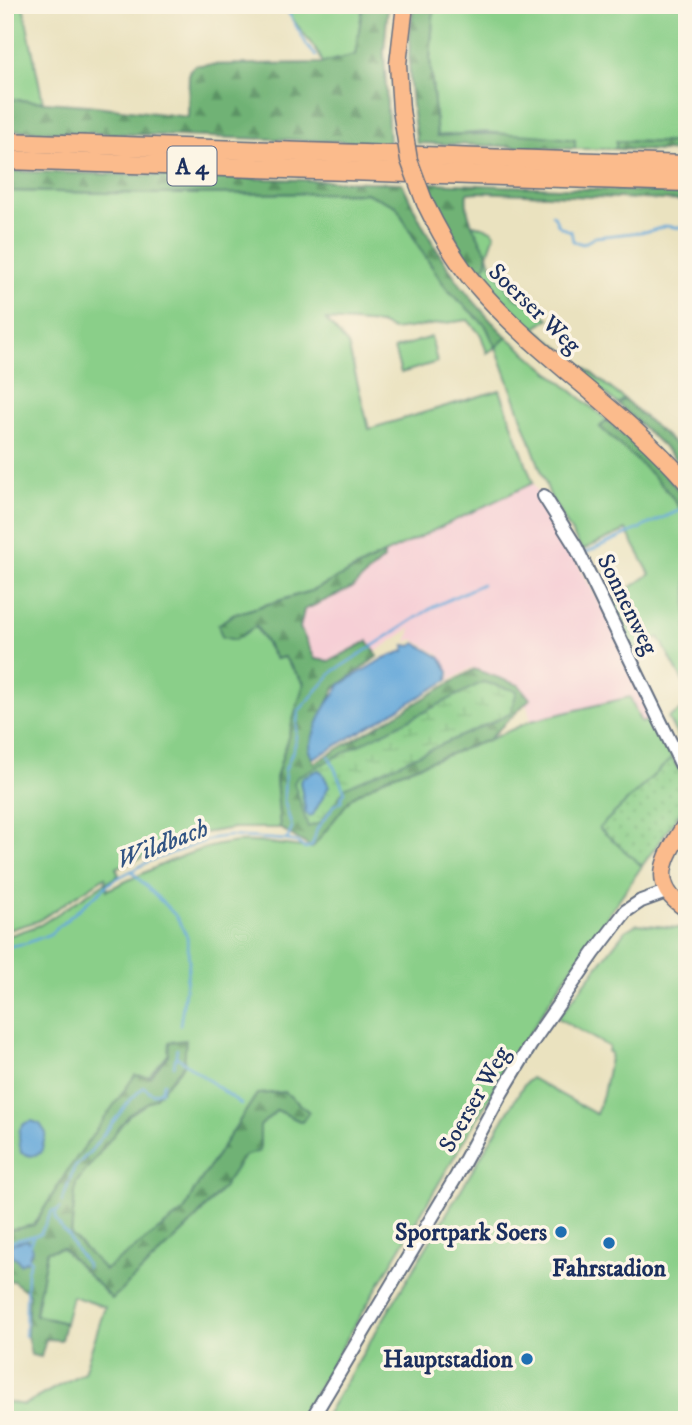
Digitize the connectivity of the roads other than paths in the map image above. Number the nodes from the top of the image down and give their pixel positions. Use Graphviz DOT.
graph roads {
  1 [pos="405,5"];
  2 [pos="5,142"];
  3 [pos="5,160"];
  4 [pos="687,165"];
  5 [pos="687,182"];
  6 [pos="687,482"];
  7 [pos="544,496"];
  8 [pos="687,771"];
  9 [pos="687,822"];
  10 [pos="666,892"];
  11 [pos="687,909"];
  12 [pos="310,1420"];
  1 -- 6 [label="main road, Soerser Weg, bridge"];
  2 -- 4 [label="highway, A 4"];
  3 -- 5 [label="highway, A 4"];
  7 -- 8 [label="street, Sonnenweg"];
  9 -- 10 [label="main road"];
  10 -- 11 [label="main road"];
  10 -- 12 [label="street, Soerser Weg"];
}
